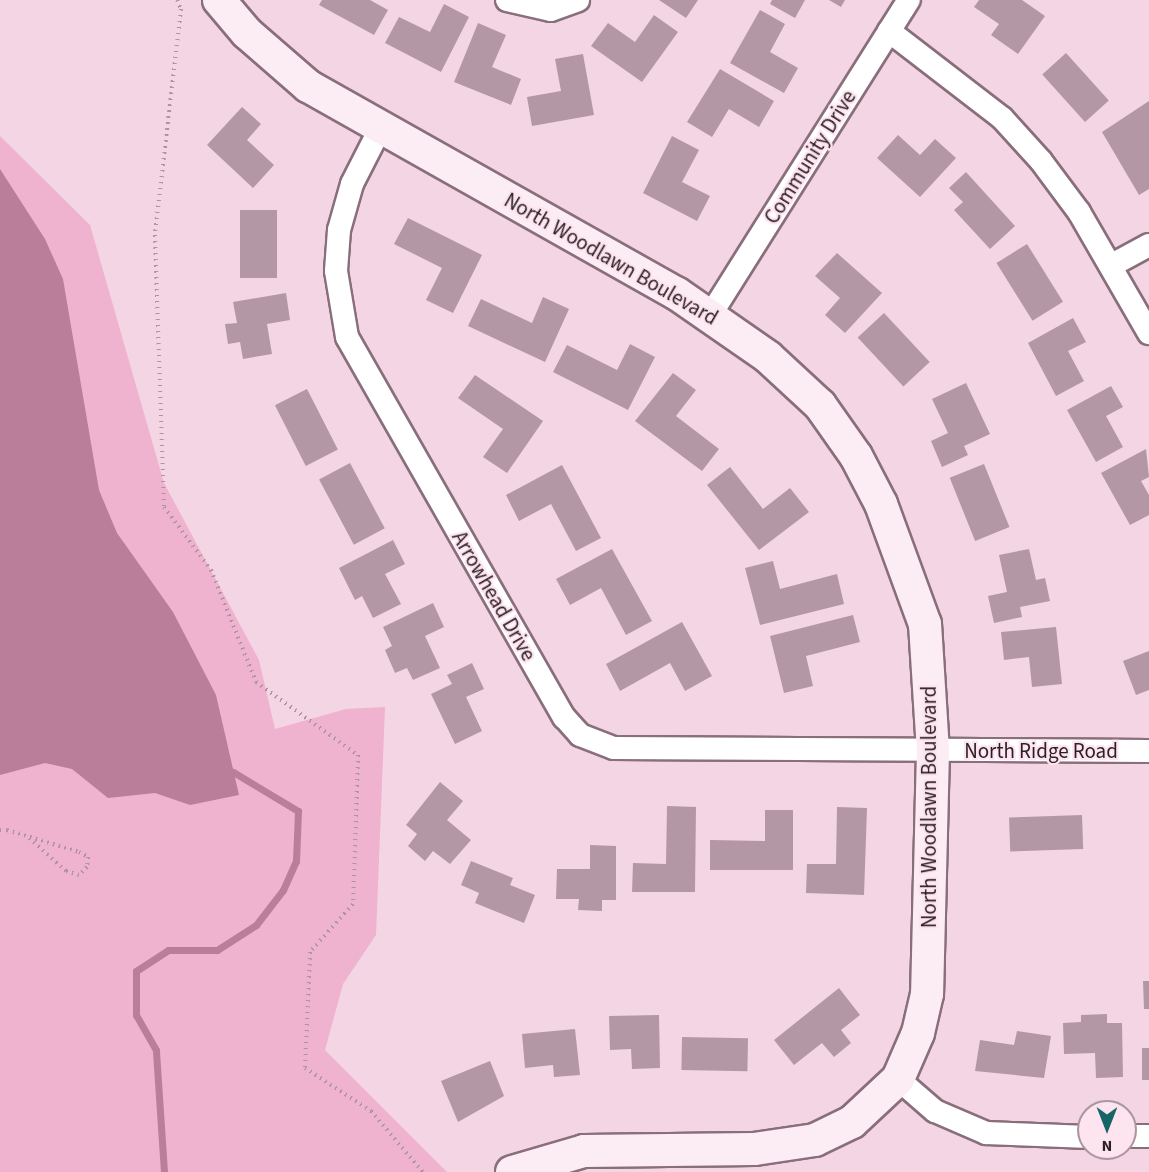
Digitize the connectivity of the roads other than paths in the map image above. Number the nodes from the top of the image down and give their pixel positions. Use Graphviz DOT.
graph roads {
  1 [pos="219,0"];
  2 [pos="507,0"];
  3 [pos="578,0"];
  4 [pos="909,0"];
  5 [pos="889,31"];
  6 [pos="382,125"];
  7 [pos="1149,245"];
  8 [pos="1112,265"];
  9 [pos="711,314"];
  10 [pos="1149,333"];
  11 [pos="933,751"];
  12 [pos="1149,751"];
  13 [pos="898,1079"];
  14 [pos="1077,1137"];
  15 [pos="512,1172"];
  1 -- 6 [label="street, North Woodlawn Boulevard"];
  2 -- 3 [label="street"];
  4 -- 5 [label="street, Community Drive"];
  5 -- 8 [label="street"];
  5 -- 9 [label="street, Community Drive"];
  6 -- 9 [label="street, North Woodlawn Boulevard"];
  6 -- 11 [label="street, Arrowhead Drive"];
  7 -- 8 [label="street"];
  8 -- 10 [label="street"];
  9 -- 11 [label="street, North Woodlawn Boulevard"];
  11 -- 12 [label="street, North Ridge Road"];
  11 -- 13 [label="street, North Woodlawn Boulevard"];
  13 -- 14 [label="street"];
  13 -- 15 [label="street, North Woodlawn Boulevard"];
}
